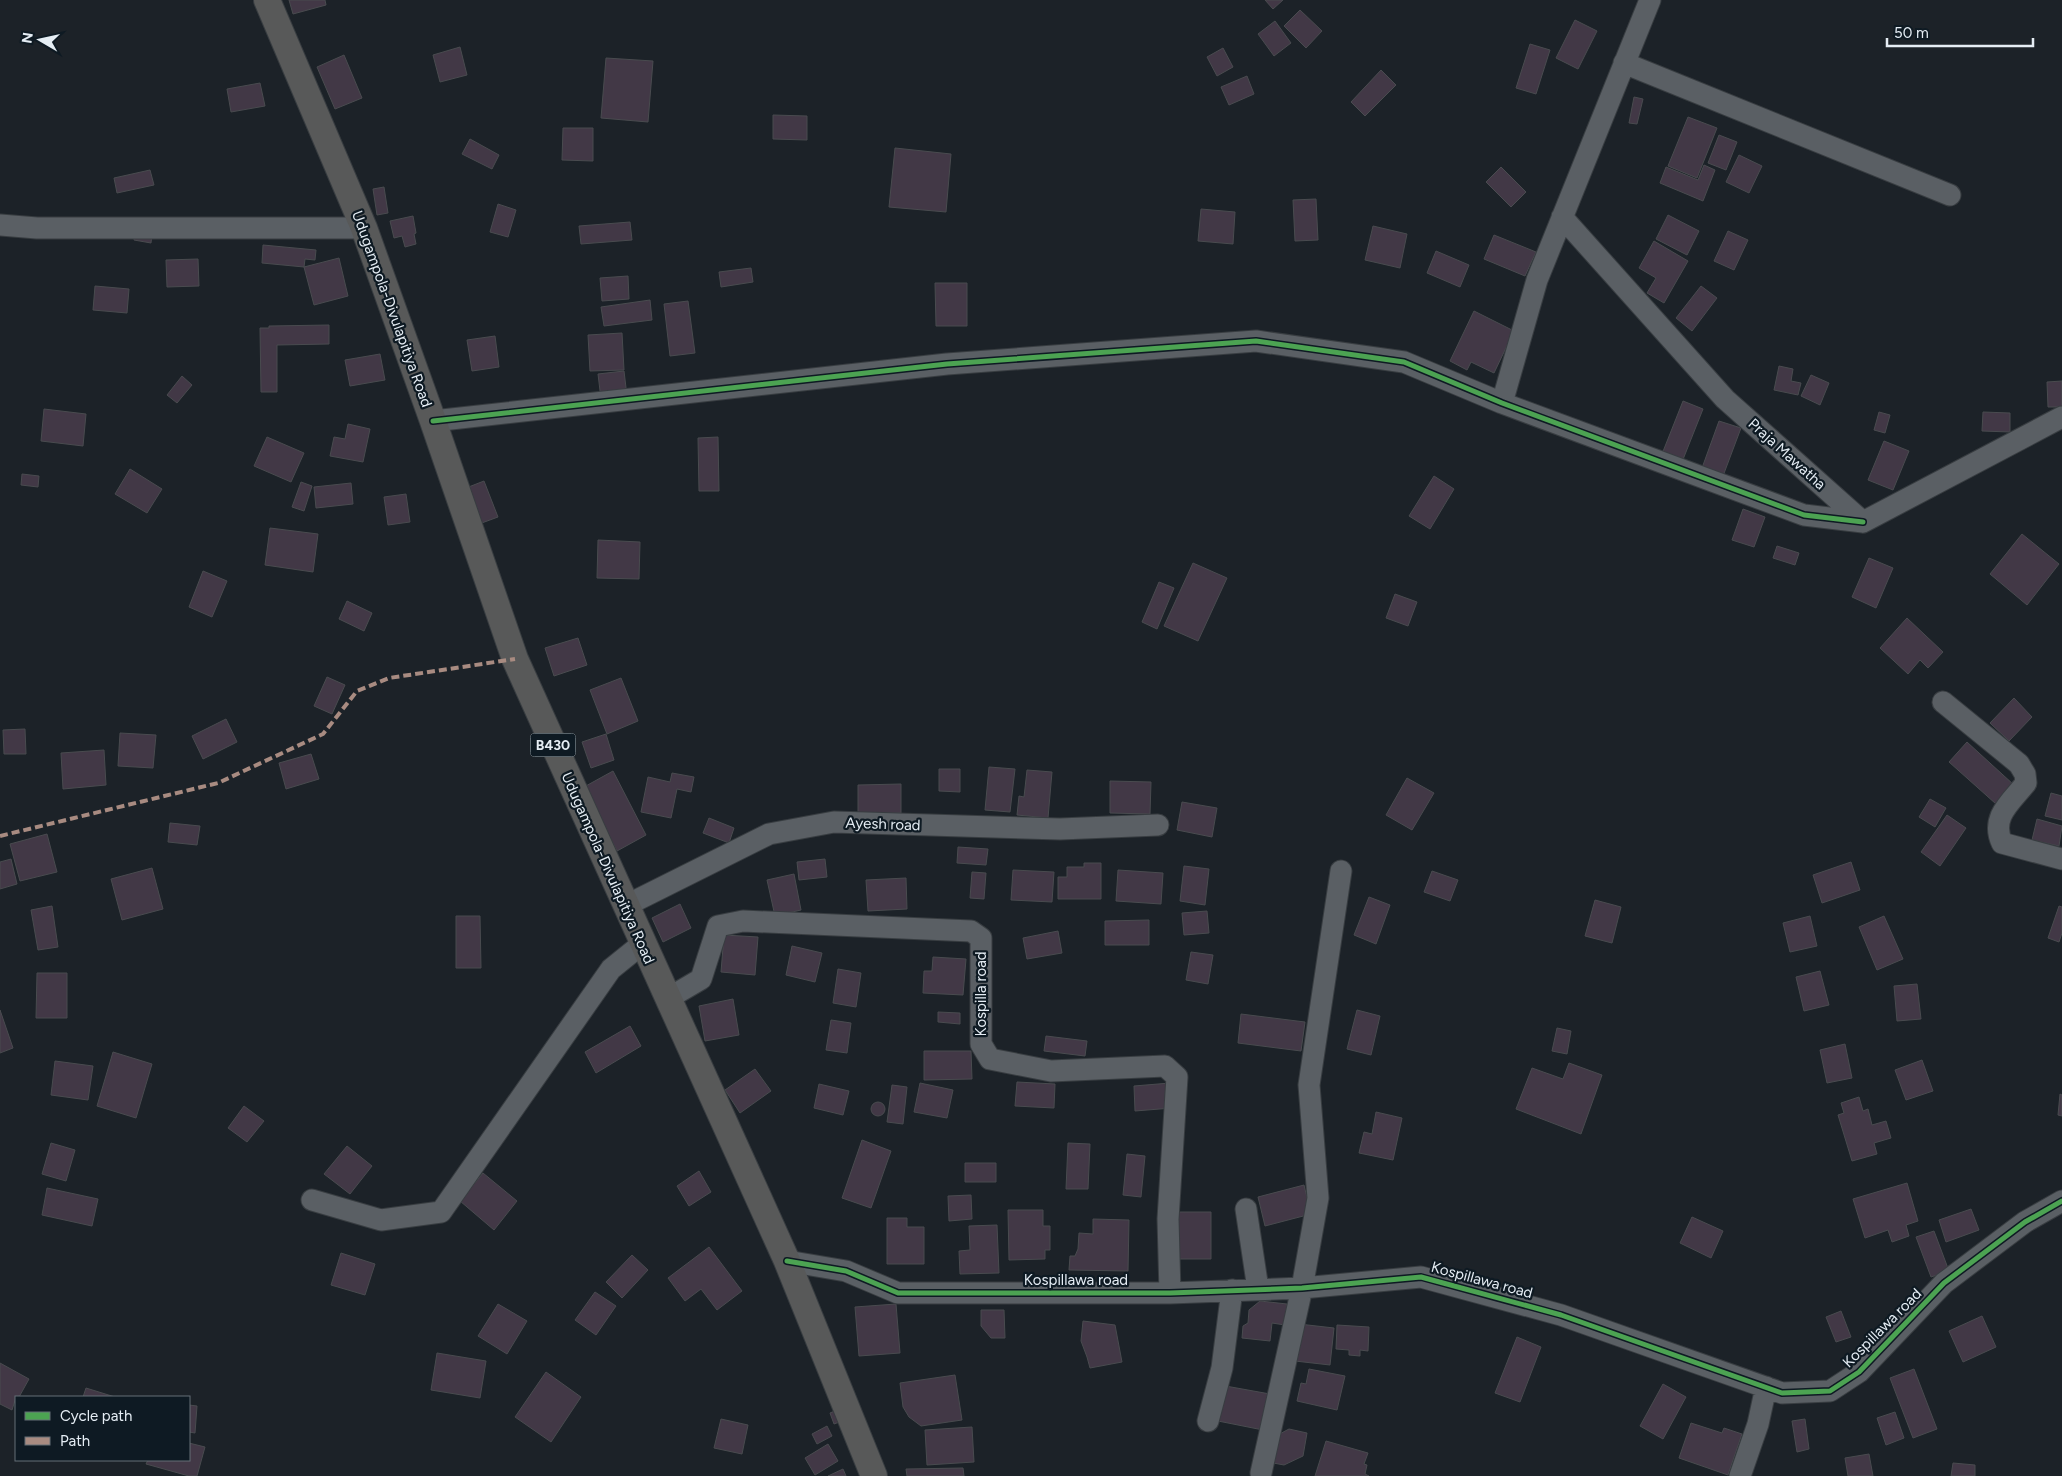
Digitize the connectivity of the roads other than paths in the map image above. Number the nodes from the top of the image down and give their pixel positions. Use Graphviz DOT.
graph roads {
  1 [pos="267,0"];
  2 [pos="1650,0"];
  3 [pos="1624,63"];
  4 [pos="1950,195"];
  5 [pos="1562,217"];
  6 [pos="0,225"];
  7 [pos="364,228"];
  8 [pos="1502,403"];
  9 [pos="2062,417"];
  10 [pos="434,421"];
  11 [pos="1864,522"];
  12 [pos="1942,702"];
  13 [pos="1158,825"];
  14 [pos="2062,859"];
  15 [pos="1341,871"];
  16 [pos="625,906"];
  17 [pos="642,944"];
  18 [pos="667,998"];
  19 [pos="312,1200"];
  20 [pos="2062,1200"];
  21 [pos="1246,1209"];
  22 [pos="787,1261"];
  23 [pos="1302,1288"];
  24 [pos="1258,1289"];
  25 [pos="1232,1290"];
  26 [pos="1170,1292"];
  27 [pos="1766,1387"];
  28 [pos="1208,1421"];
  29 [pos="1261,1473"];
  30 [pos="874,1476"];
  31 [pos="1740,1476"];
  1 -- 7 [label="main road, Udugampola-Divulapitiya Road / B430"];
  2 -- 3 [label="street"];
  3 -- 4 [label="street"];
  3 -- 5 [label="street"];
  5 -- 8 [label="street"];
  5 -- 11 [label="street, Praja Mawatha"];
  6 -- 7 [label="street"];
  7 -- 10 [label="main road, Udugampola-Divulapitiya Road / B430"];
  8 -- 10 [label="street"];
  8 -- 11 [label="street"];
  9 -- 11 [label="street"];
  10 -- 16 [label="main road, Udugampola-Divulapitiya Road / B430"];
  12 -- 14 [label="street"];
  13 -- 16 [label="street, Ayesh road"];
  15 -- 23 [label="street"];
  16 -- 17 [label="main road, Udugampola-Divulapitiya Road / B430"];
  17 -- 18 [label="main road, Udugampola-Divulapitiya Road / B430"];
  17 -- 19 [label="street"];
  18 -- 22 [label="main road, Udugampola-Divulapitiya Road / B430"];
  18 -- 26 [label="street, Kospilla road"];
  20 -- 27 [label="street, Kospillawa road"];
  21 -- 24 [label="street"];
  22 -- 26 [label="street, Kospillawa road"];
  22 -- 30 [label="main road, Udugampola-Divulapitiya Road / B430"];
  23 -- 24 [label="street, Kospillawa road"];
  23 -- 27 [label="street, Kospillawa road"];
  23 -- 29 [label="street"];
  24 -- 25 [label="street, Kospillawa road"];
  25 -- 26 [label="street, Kospillawa road"];
  25 -- 28 [label="street"];
  27 -- 31 [label="street"];
}
